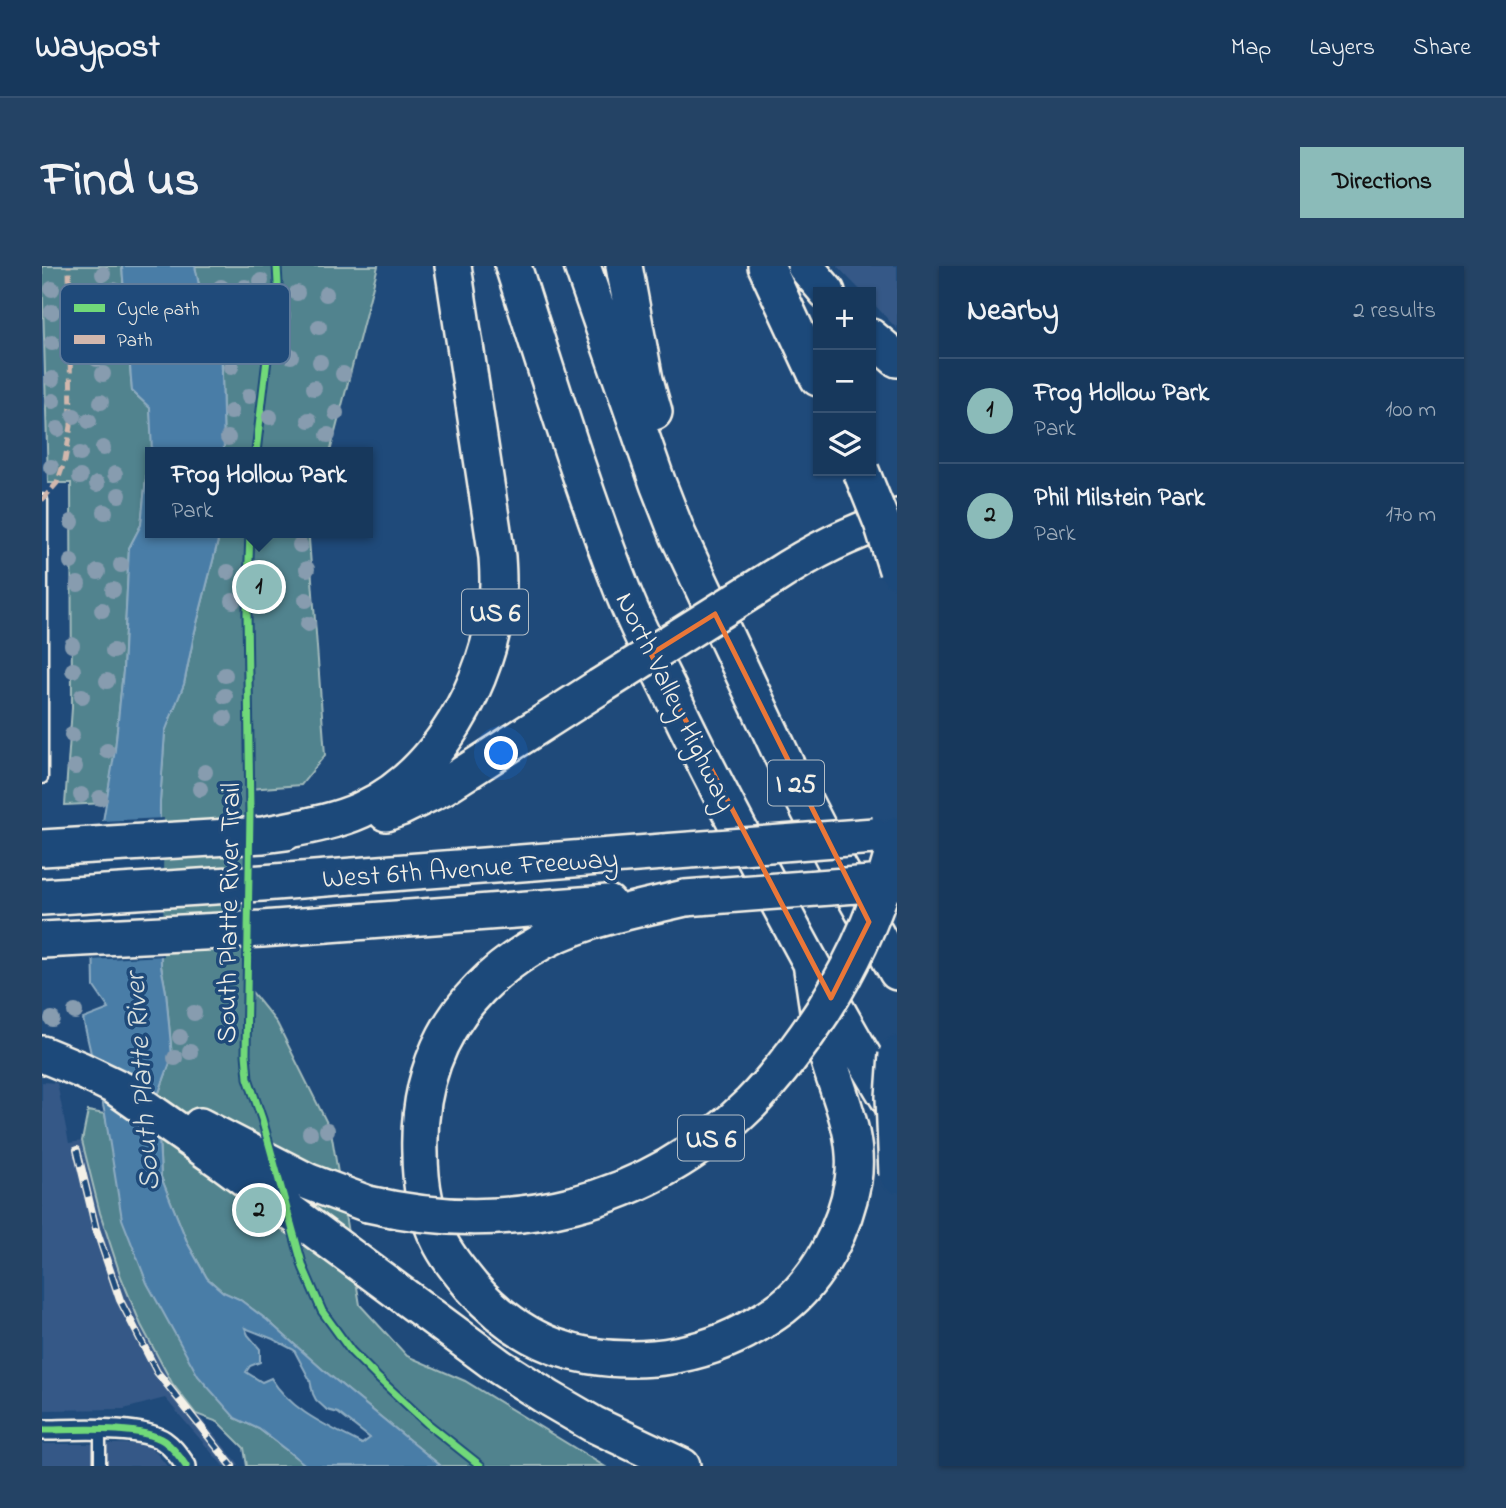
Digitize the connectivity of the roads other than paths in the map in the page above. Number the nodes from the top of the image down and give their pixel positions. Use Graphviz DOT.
graph roads {
  1 [pos="453,266"];
  2 [pos="513,266"];
  3 [pos="582,266"];
  4 [pos="624,266"];
  5 [pos="766,266"];
  6 [pos="804,266"];
  7 [pos="823,287"];
  8 [pos="876,341"];
  9 [pos="897,359"];
  10 [pos="813,367"];
  11 [pos="863,476"];
  12 [pos="42,500"];
  13 [pos="897,517"];
  14 [pos="897,570"];
  15 [pos="704,590"];
  16 [pos="42,778"];
  17 [pos="263,835"];
  18 [pos="889,835"];
  19 [pos="46,848"];
  20 [pos="897,882"];
  21 [pos="44,896"];
  22 [pos="685,898"];
  23 [pos="45,940"];
  24 [pos="811,963"];
  25 [pos="897,972"];
  26 [pos="897,1054"];
  27 [pos="46,1056"];
  28 [pos="117,1088"];
  29 [pos="897,1112"];
  30 [pos="897,1175"];
  31 [pos="42,1430"];
  32 [pos="100,1430"];
  33 [pos="100,1466"];
  34 [pos="187,1466"];
  35 [pos="682,1466"];
  1 -- 17 [label="highway, US 6"];
  2 -- 24 [label="highway, North Valley Highway / I 25"];
  3 -- 15 [label="highway, I 25"];
  4 -- 15 [label="highway"];
  5 -- 10 [label="highway"];
  6 -- 7 [label="highway"];
  8 -- 9 [label="highway"];
  11 -- 14 [label="highway, bridge"];
  12 -- 16 [label="lane"];
  13 -- 17 [label="highway, bridge"];
  15 -- 25 [label="highway, I 25"];
  17 -- 19 [label="highway, US 6"];
  18 -- 21 [label="highway, West 6th Avenue Freeway, bridge"];
  18 -- 28 [label="highway, US 6, bridge"];
  20 -- 22 [label="highway, West 6th Avenue Freeway, bridge"];
  22 -- 23 [label="highway, West 6th Avenue Freeway"];
  22 -- 24 [label="highway"];
  24 -- 29 [label="highway, North Valley Highway / I 25"];
  26 -- 30 [label="highway, bridge"];
  27 -- 28 [label="highway, US 6"];
  28 -- 35 [label="highway"];
  31 -- 32 [label="street"];
  32 -- 33 [label="lane"];
  32 -- 34 [label="street"];
}
